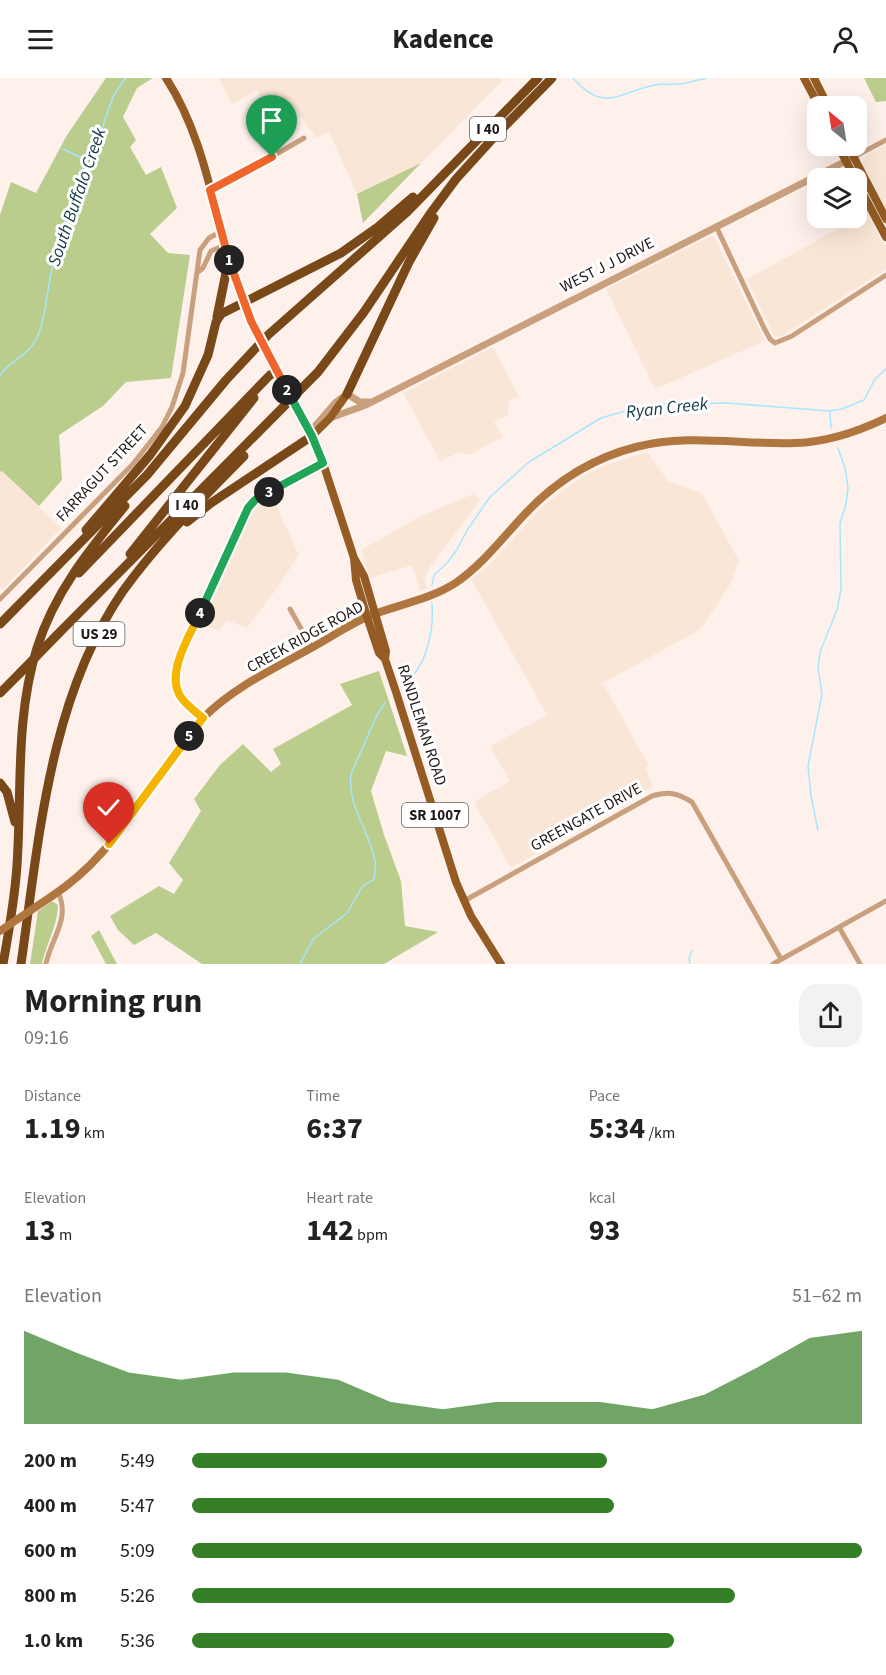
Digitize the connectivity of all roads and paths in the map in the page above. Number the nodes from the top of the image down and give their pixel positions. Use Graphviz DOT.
graph roads {
  1 [pos="166,78"];
  2 [pos="538,78"];
  3 [pos="552,78"];
  4 [pos="804,78"];
  5 [pos="814,78"];
  6 [pos="814,96"];
  7 [pos="823,96"];
  8 [pos="304,138"];
  9 [pos="886,140"];
  10 [pos="847,156"];
  11 [pos="850,156"];
  12 [pos="850,159"];
  13 [pos="853,168"];
  14 [pos="438,181"];
  15 [pos="210,190"];
  16 [pos="867,201"];
  17 [pos="436,206"];
  18 [pos="886,219"];
  19 [pos="716,226"];
  20 [pos="222,231"];
  21 [pos="886,237"];
  22 [pos="225,245"];
  23 [pos="229,258"];
  24 [pos="198,272"];
  25 [pos="886,275"];
  26 [pos="244,302"];
  27 [pos="216,322"];
  28 [pos="277,372"];
  29 [pos="347,394"];
  30 [pos="374,401"];
  31 [pos="284,408"];
  32 [pos="330,417"];
  33 [pos="886,418"];
  34 [pos="311,434"];
  35 [pos="323,463"];
  36 [pos="147,475"];
  37 [pos="158,546"];
  38 [pos="58,597"];
  39 [pos="0,599"];
  40 [pos="90,601"];
  41 [pos="16,608"];
  42 [pos="290,609"];
  43 [pos="371,616"];
  44 [pos="0,624"];
  45 [pos="312,648"];
  46 [pos="0,693"];
  47 [pos="203,718"];
  48 [pos="0,783"];
  49 [pos="19,829"];
  50 [pos="55,894"];
  51 [pos="464,901"];
  52 [pos="886,901"];
  53 [pos="839,927"];
  54 [pos="0,931"];
  55 [pos="781,959"];
  56 [pos="497,963"];
  57 [pos="3,964"];
  58 [pos="21,964"];
  59 [pos="46,964"];
  60 [pos="773,964"];
  61 [pos="860,964"];
  1 -- 15 [label="main road, RANDLEMAN ROAD"];
  2 -- 14 [label="highway, I 40"];
  3 -- 17 [label="highway, I 40"];
  4 -- 6 [label="main road"];
  5 -- 7 [label="main road"];
  8 -- 15 [label="street"];
  9 -- 12 [label="street"];
  10 -- 12 [label="main road"];
  11 -- 12 [label="main road"];
  12 -- 13 [label="main road"];
  12 -- 18 [label="main road"];
  12 -- 19 [label="street, WEST J J DRIVE"];
  14 -- 26 [label="highway"];
  14 -- 36 [label="highway, I 40"];
  15 -- 20 [label="main road, RANDLEMAN ROAD"];
  16 -- 21 [label="main road"];
  17 -- 29 [label="highway"];
  17 -- 31 [label="highway, I 40"];
  19 -- 25 [label="street"];
  19 -- 30 [label="street, WEST J J DRIVE"];
  20 -- 22 [label="main road, RANDLEMAN ROAD"];
  20 -- 24 [label="street, FARRAGUT STREET"];
  22 -- 23 [label="main road, RANDLEMAN ROAD"];
  22 -- 24 [label="street, FARRAGUT STREET"];
  23 -- 26 [label="main road, RANDLEMAN ROAD"];
  23 -- 27 [label="highway"];
  24 -- 39 [label="street, FARRAGUT STREET"];
  26 -- 27 [label="highway"];
  26 -- 28 [label="main road, RANDLEMAN ROAD, bridge"];
  27 -- 41 [label="highway"];
  28 -- 34 [label="main road, RANDLEMAN ROAD / SR 1007, bridge"];
  28 -- 38 [label="highway"];
  28 -- 40 [label="highway"];
  29 -- 30 [label="street"];
  29 -- 32 [label="main road, WEST J J DRIVE"];
  29 -- 34 [label="street"];
  30 -- 32 [label="street, WEST J J DRIVE"];
  31 -- 37 [label="highway, US 29"];
  31 -- 40 [label="highway, I 40"];
  32 -- 34 [label="main road, WEST J J DRIVE"];
  33 -- 43 [label="main road, CREEK RIDGE ROAD"];
  34 -- 35 [label="main road, RANDLEMAN ROAD / SR 1007"];
  34 -- 37 [label="highway"];
  35 -- 43 [label="main road, RANDLEMAN ROAD / SR 1007"];
  35 -- 47 [label="street"];
  36 -- 38 [label="highway, US 29"];
  36 -- 41 [label="highway, I 40"];
  37 -- 58 [label="highway, US 29"];
  38 -- 49 [label="highway, US 29"];
  40 -- 46 [label="highway, I 40, bridge"];
  41 -- 44 [label="highway, I 40"];
  42 -- 45 [label="street"];
  43 -- 45 [label="main road, CREEK RIDGE ROAD"];
  43 -- 51 [label="main road, RANDLEMAN ROAD / SR 1007"];
  45 -- 47 [label="main road, CREEK RIDGE ROAD"];
  47 -- 50 [label="main road, CREEK RIDGE ROAD"];
  48 -- 49 [label="highway"];
  49 -- 57 [label="highway, US 29"];
  50 -- 54 [label="main road, CREEK RIDGE ROAD, bridge"];
  50 -- 59 [label="street"];
  51 -- 55 [label="street, GREENGATE DRIVE"];
  51 -- 56 [label="main road, RANDLEMAN ROAD / SR 1007"];
  52 -- 53 [label="street"];
  53 -- 55 [label="street"];
  53 -- 61 [label="street"];
  55 -- 60 [label="street"];
}
